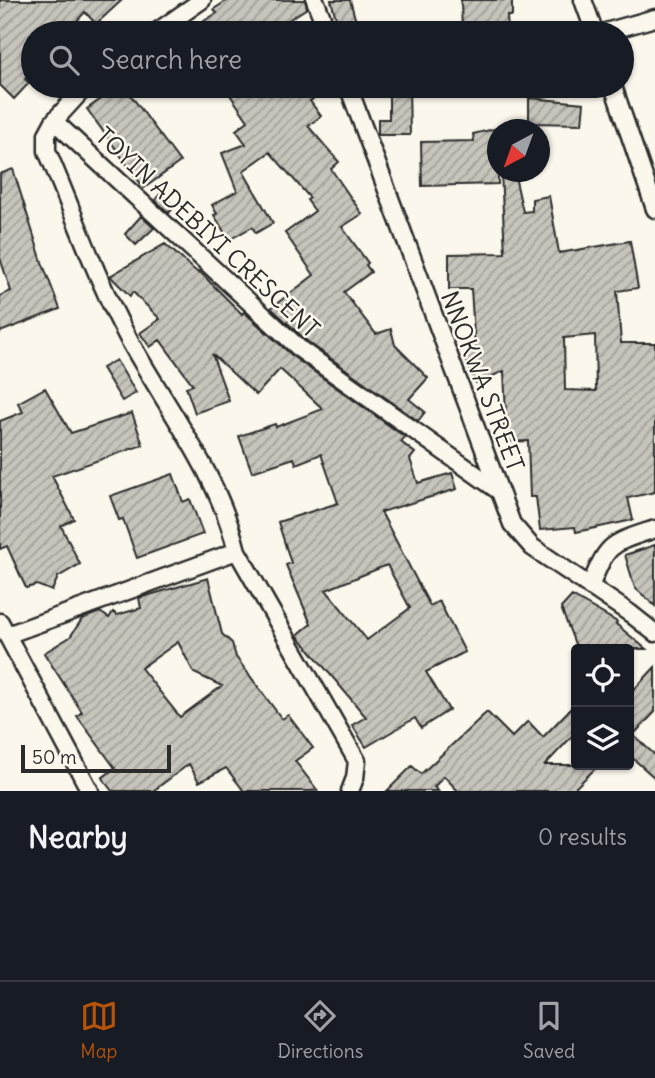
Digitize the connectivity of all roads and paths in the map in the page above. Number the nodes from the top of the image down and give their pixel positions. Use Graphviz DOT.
graph roads {
  1 [pos="202,0"];
  2 [pos="316,0"];
  3 [pos="583,0"];
  4 [pos="655,18"];
  5 [pos="172,21"];
  6 [pos="324,21"];
  7 [pos="591,21"];
  8 [pos="634,24"];
  9 [pos="75,98"];
  10 [pos="352,98"];
  11 [pos="617,98"];
  12 [pos="54,121"];
  13 [pos="655,209"];
  14 [pos="499,491"];
  15 [pos="655,529"];
  16 [pos="237,551"];
  17 [pos="590,587"];
  18 [pos="4,628"];
  19 [pos="655,633"];
  20 [pos="90,791"];
  21 [pos="350,791"];
  1 -- 5 [label="street"];
  2 -- 6 [label="street"];
  3 -- 7 [label="street"];
  4 -- 8 [label="street"];
  9 -- 12 [label="street"];
  10 -- 14 [label="street, NNOKWA STREET"];
  11 -- 13 [label="street"];
  12 -- 14 [label="street, TOYIN ADEBIYI CRESCENT"];
  12 -- 16 [label="street"];
  14 -- 17 [label="street, NNOKWA STREET"];
  15 -- 17 [label="street"];
  16 -- 18 [label="street"];
  16 -- 21 [label="street"];
  17 -- 19 [label="street, NNOKWA STREET"];
  18 -- 20 [label="street"];
}
